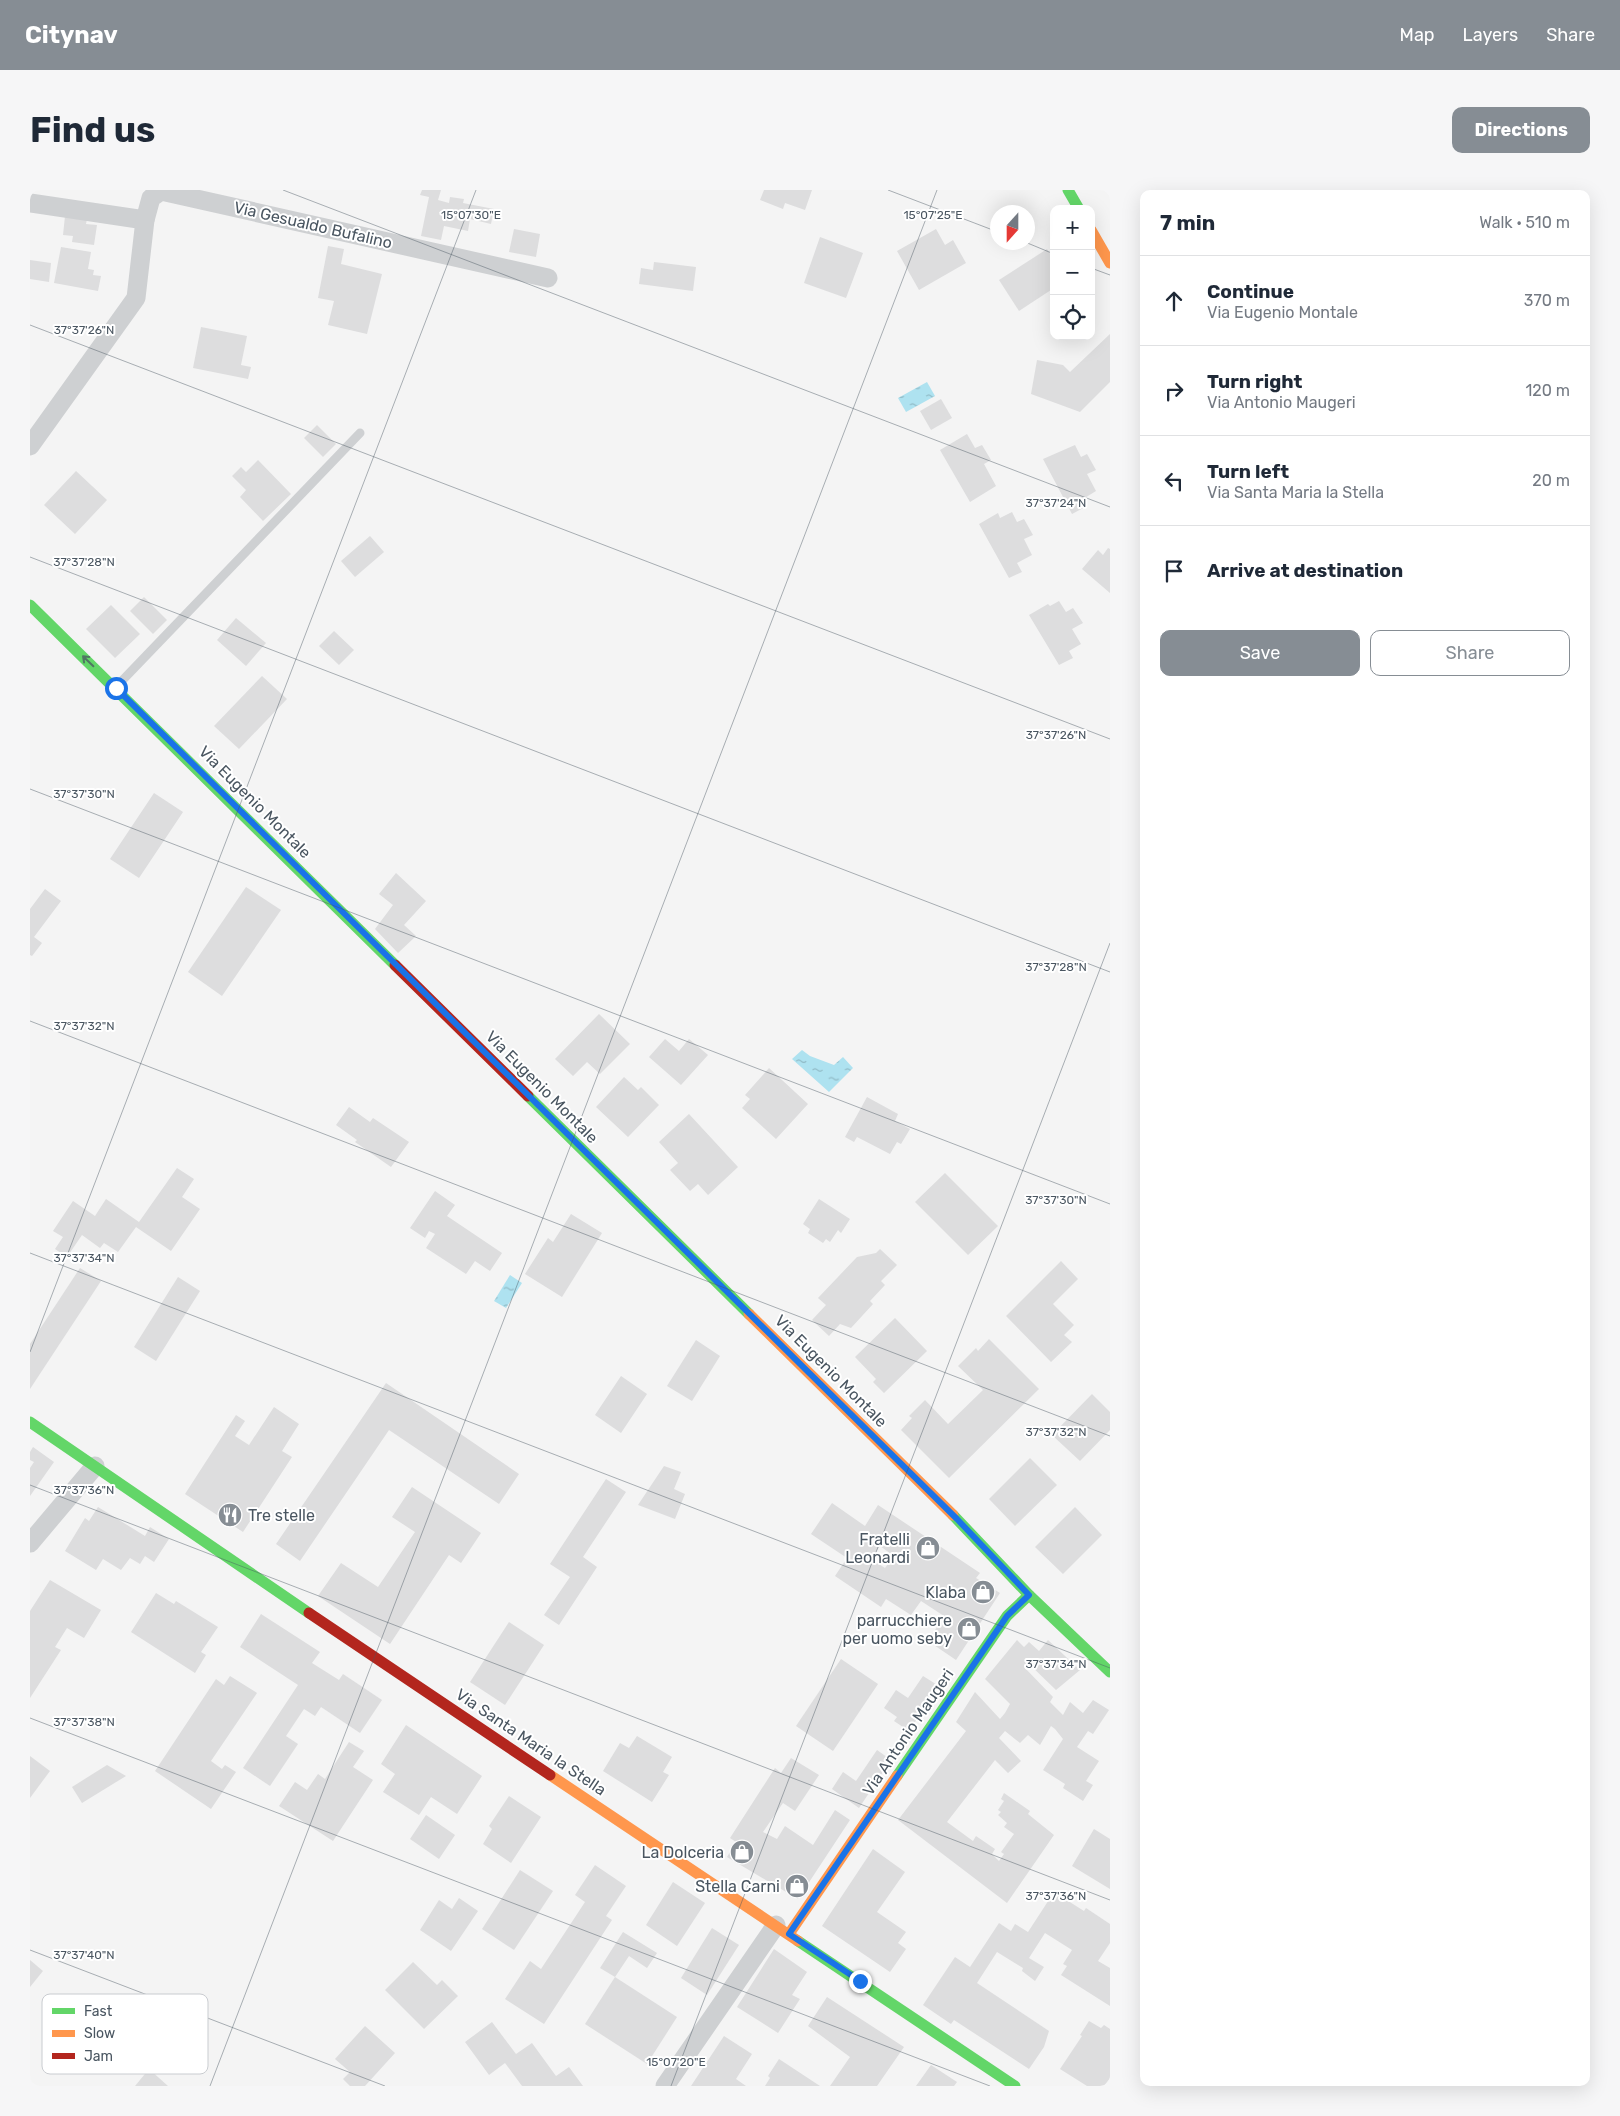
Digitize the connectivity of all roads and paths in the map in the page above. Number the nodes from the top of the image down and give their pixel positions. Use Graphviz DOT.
graph roads {
  1 [pos="30,203"];
  2 [pos="145,220"];
  3 [pos="1095,237"];
  4 [pos="1110,263"];
  5 [pos="548,278"];
  6 [pos="360,433"];
  7 [pos="30,446"];
  8 [pos="30,605"];
  9 [pos="116,688"];
  10 [pos="30,1422"];
  11 [pos="95,1466"];
  12 [pos="30,1543"];
  13 [pos="1029,1595"];
  14 [pos="1110,1672"];
  15 [pos="783,1929"];
  16 [pos="665,2086"];
  17 [pos="1015,2086"];
  1 -- 2 [label="street"];
  2 -- 5 [label="street, Via Gesualdo Bufalino"];
  2 -- 7 [label="street, Via Gesualdo Bufalino"];
  3 -- 4 [label="street"];
  6 -- 9 [label="lane"];
  9 -- 8 [label="street, Via Eugenio Montale, one-way"];
  9 -- 13 [label="street, Via Eugenio Montale"];
  10 -- 11 [label="street, Via Santa Maria la Stella"];
  11 -- 12 [label="street"];
  11 -- 15 [label="street, Via Santa Maria la Stella"];
  13 -- 14 [label="street"];
  13 -- 15 [label="street, Via Antonio Maugeri"];
  15 -- 16 [label="street"];
  15 -- 17 [label="street, Via Santa Maria la Stella"];
}
